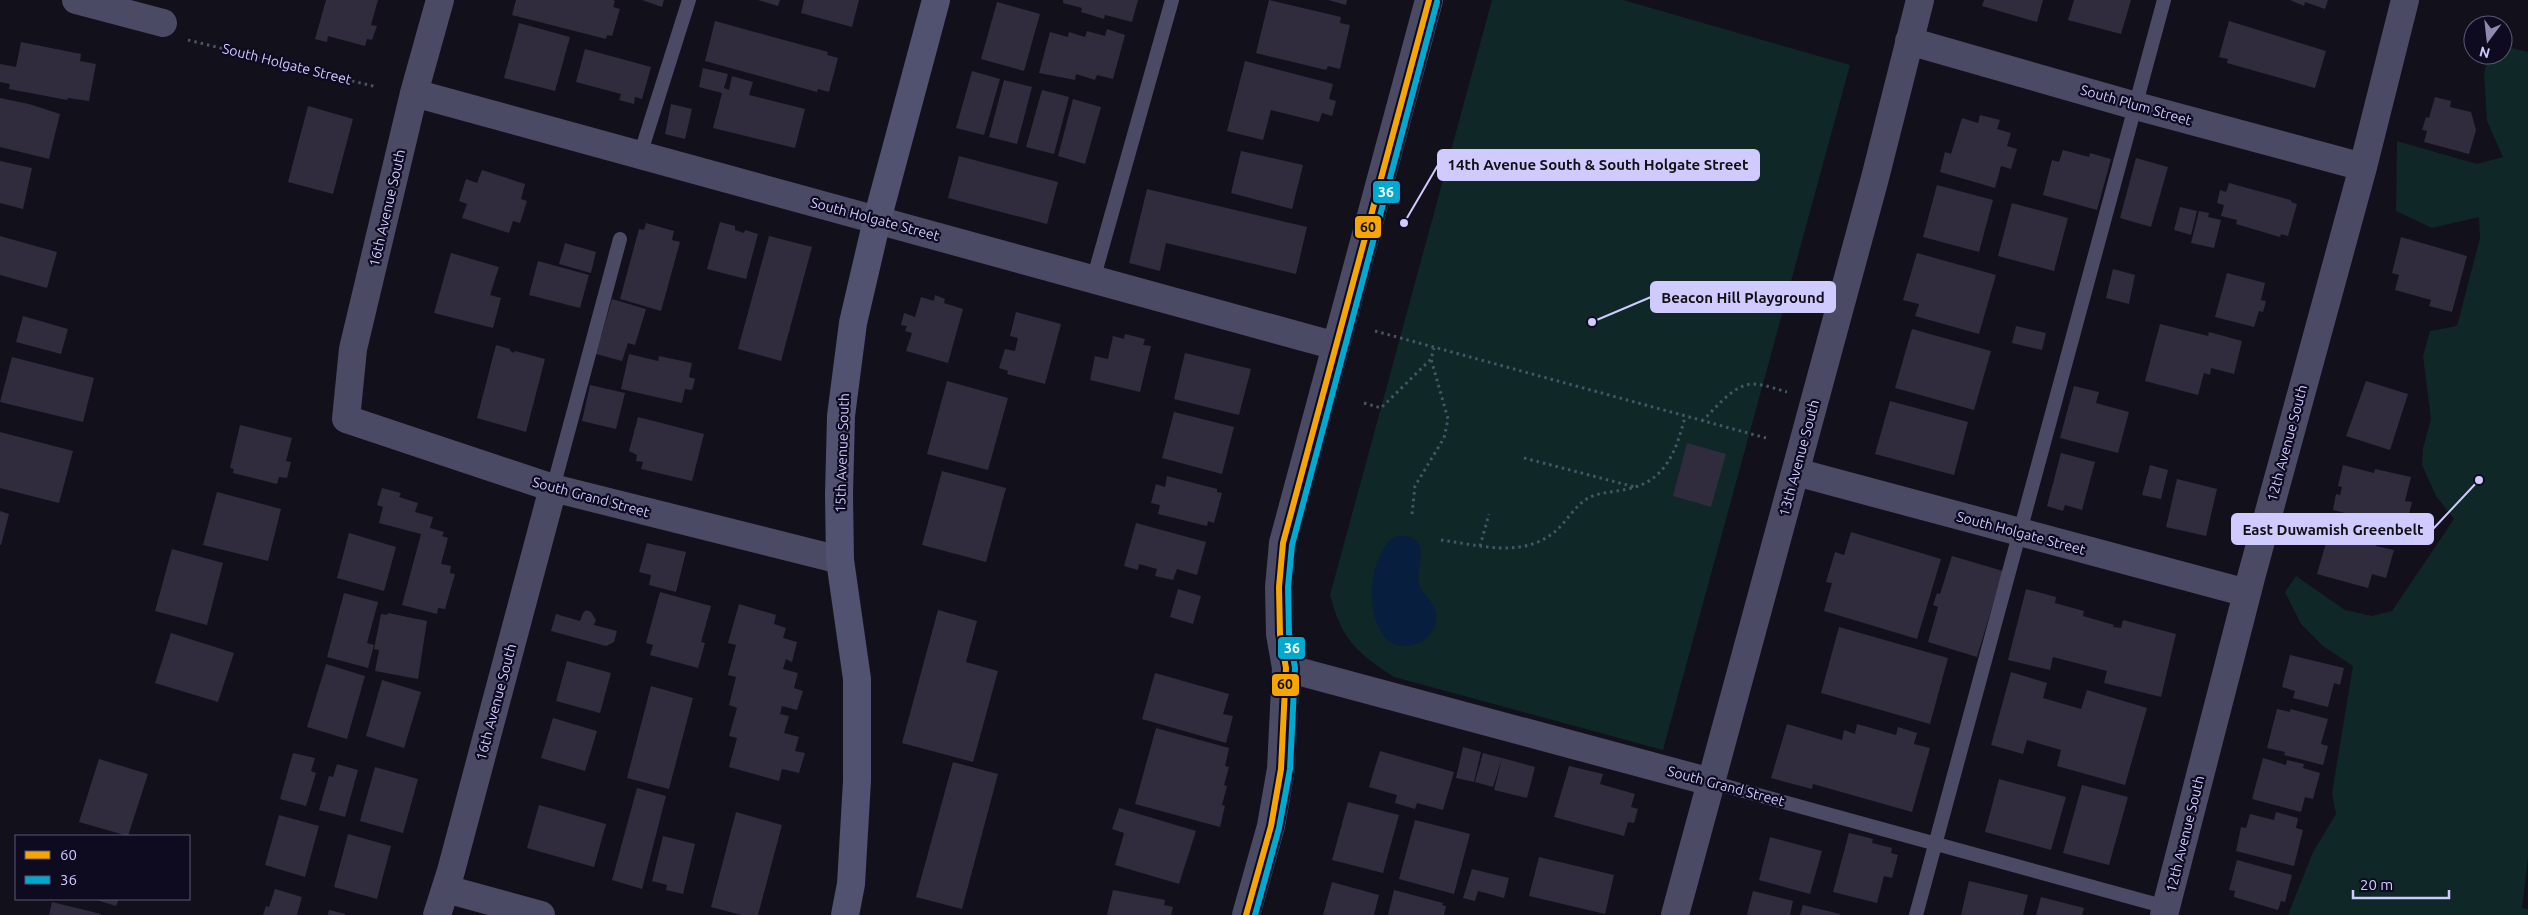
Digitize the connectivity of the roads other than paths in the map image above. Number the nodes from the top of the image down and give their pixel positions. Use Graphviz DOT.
graph roads {
  1 [pos="76,0"];
  2 [pos="440,0"];
  3 [pos="690,0"];
  4 [pos="936,0"];
  5 [pos="1172,0"];
  6 [pos="1429,0"];
  7 [pos="1920,0"];
  8 [pos="2164,0"];
  9 [pos="2406,0"];
  10 [pos="163,23"];
  11 [pos="1909,41"];
  12 [pos="414,93"];
  13 [pos="2136,106"];
  14 [pos="640,155"];
  15 [pos="2363,167"];
  16 [pos="877,220"];
  17 [pos="620,239"];
  18 [pos="1093,280"];
  19 [pos="1336,346"];
  20 [pos="346,419"];
  21 [pos="1796,472"];
  22 [pos="553,488"];
  23 [pos="2020,532"];
  24 [pos="840,560"];
  25 [pos="2247,593"];
  26 [pos="1286,668"];
  27 [pos="1711,782"];
  28 [pos="1936,844"];
  29 [pos="446,889"];
  30 [pos="2165,911"];
  31 [pos="438,915"];
  32 [pos="541,915"];
  33 [pos="845,915"];
  34 [pos="1246,915"];
  35 [pos="1675,915"];
  36 [pos="1916,915"];
  1 -- 10 [label="street"];
  2 -- 12 [label="street, 16th Avenue South"];
  3 -- 14 [label="lane"];
  4 -- 16 [label="main road, 15th Avenue South"];
  5 -- 18 [label="lane"];
  6 -- 19 [label="street"];
  7 -- 11 [label="street, 13th Avenue South"];
  8 -- 13 [label="lane"];
  9 -- 15 [label="street, 12th Avenue South"];
  11 -- 13 [label="street, South Plum Street"];
  11 -- 21 [label="street, 13th Avenue South"];
  12 -- 14 [label="street, South Holgate Street"];
  12 -- 20 [label="street, 16th Avenue South"];
  13 -- 15 [label="street, South Plum Street"];
  13 -- 23 [label="lane"];
  14 -- 16 [label="street, South Holgate Street"];
  15 -- 25 [label="street, 12th Avenue South"];
  16 -- 18 [label="street, South Holgate Street"];
  16 -- 24 [label="main road, 15th Avenue South"];
  17 -- 22 [label="lane"];
  18 -- 19 [label="street, South Holgate Street"];
  19 -- 26 [label="street"];
  20 -- 22 [label="street, South Grand Street"];
  21 -- 23 [label="street, South Holgate Street"];
  21 -- 27 [label="street, 13th Avenue South"];
  22 -- 24 [label="street, South Grand Street"];
  22 -- 29 [label="street, 16th Avenue South"];
  23 -- 25 [label="street, South Holgate Street"];
  23 -- 28 [label="lane"];
  24 -- 33 [label="main road, 15th Avenue South"];
  25 -- 30 [label="street, 12th Avenue South"];
  26 -- 27 [label="street, South Grand Street"];
  26 -- 34 [label="street"];
  27 -- 28 [label="lane, South Grand Street"];
  27 -- 35 [label="street, 13th Avenue South"];
  28 -- 30 [label="lane, South Grand Street"];
  28 -- 36 [label="lane"];
  29 -- 31 [label="street, 16th Avenue South"];
  29 -- 32 [label="street"];
}
